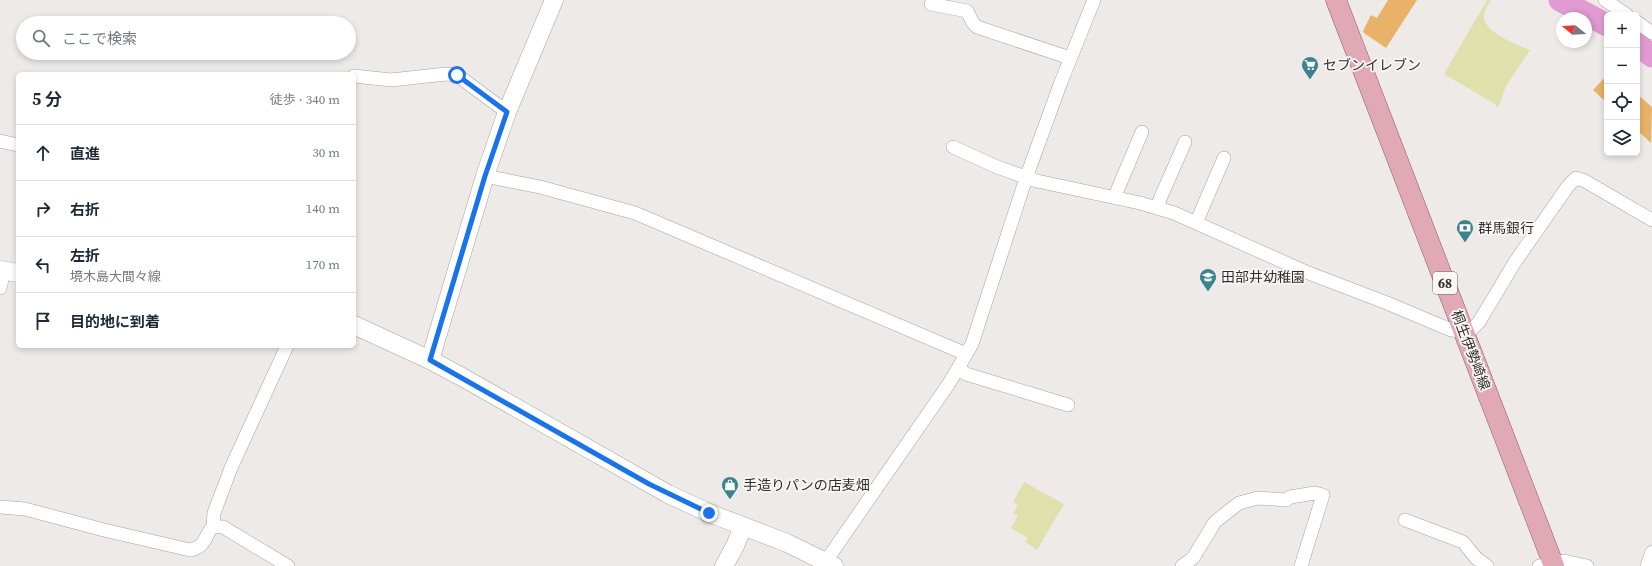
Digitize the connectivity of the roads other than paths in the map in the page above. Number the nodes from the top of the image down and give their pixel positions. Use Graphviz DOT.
graph roads {
  1 [pos="554,0"];
  2 [pos="1094,0"];
  3 [pos="1336,0"];
  4 [pos="1605,0"];
  5 [pos="931,4"];
  6 [pos="1623,12"];
  7 [pos="1640,24"];
  8 [pos="1652,33"];
  9 [pos="1070,58"];
  10 [pos="356,76"];
  11 [pos="507,112"];
  12 [pos="1142,132"];
  13 [pos="0,141"];
  14 [pos="1185,142"];
  15 [pos="16,145"];
  16 [pos="952,147"];
  17 [pos="1224,158"];
  18 [pos="485,176"];
  19 [pos="1026,178"];
  20 [pos="1116,198"];
  21 [pos="1158,207"];
  22 [pos="1652,220"];
  23 [pos="1196,223"];
  24 [pos="356,326"];
  25 [pos="1464,331"];
  26 [pos="286,348"];
  27 [pos="966,354"];
  28 [pos="430,360"];
  29 [pos="959,368"];
  30 [pos="1068,405"];
  31 [pos="0,507"];
  32 [pos="1405,520"];
  33 [pos="213,526"];
  34 [pos="743,526"];
  35 [pos="1652,552"];
  36 [pos="830,564"];
  37 [pos="1549,565"];
  38 [pos="288,566"];
  39 [pos="724,566"];
  40 [pos="1182,566"];
  41 [pos="1301,566"];
  42 [pos="1487,566"];
  43 [pos="1587,566"];
  44 [pos="1647,566"];
  1 -- 11 [label="main road"];
  2 -- 9 [label="street"];
  3 -- 25 [label="main road, 桐生伊勢崎線 / 68"];
  4 -- 6 [label="street"];
  5 -- 9 [label="street"];
  7 -- 8 [label="street"];
  9 -- 19 [label="street"];
  10 -- 11 [label="street"];
  11 -- 18 [label="main road"];
  12 -- 20 [label="street"];
  13 -- 15 [label="street"];
  14 -- 21 [label="street"];
  16 -- 19 [label="street"];
  17 -- 23 [label="street"];
  18 -- 27 [label="street"];
  18 -- 28 [label="main road"];
  19 -- 20 [label="street"];
  19 -- 27 [label="street"];
  20 -- 21 [label="street"];
  21 -- 23 [label="street"];
  22 -- 25 [label="street"];
  23 -- 25 [label="street"];
  24 -- 28 [label="main road"];
  25 -- 37 [label="main road, 桐生伊勢崎線 / 68"];
  26 -- 33 [label="street"];
  27 -- 29 [label="street"];
  28 -- 34 [label="main road"];
  29 -- 30 [label="street"];
  29 -- 36 [label="street"];
  31 -- 33 [label="street"];
  32 -- 42 [label="street"];
  33 -- 38 [label="street"];
  34 -- 36 [label="main road"];
  34 -- 39 [label="main road"];
  35 -- 44 [label="street"];
  37 -- 43 [label="street"];
  40 -- 41 [label="street"];
}
